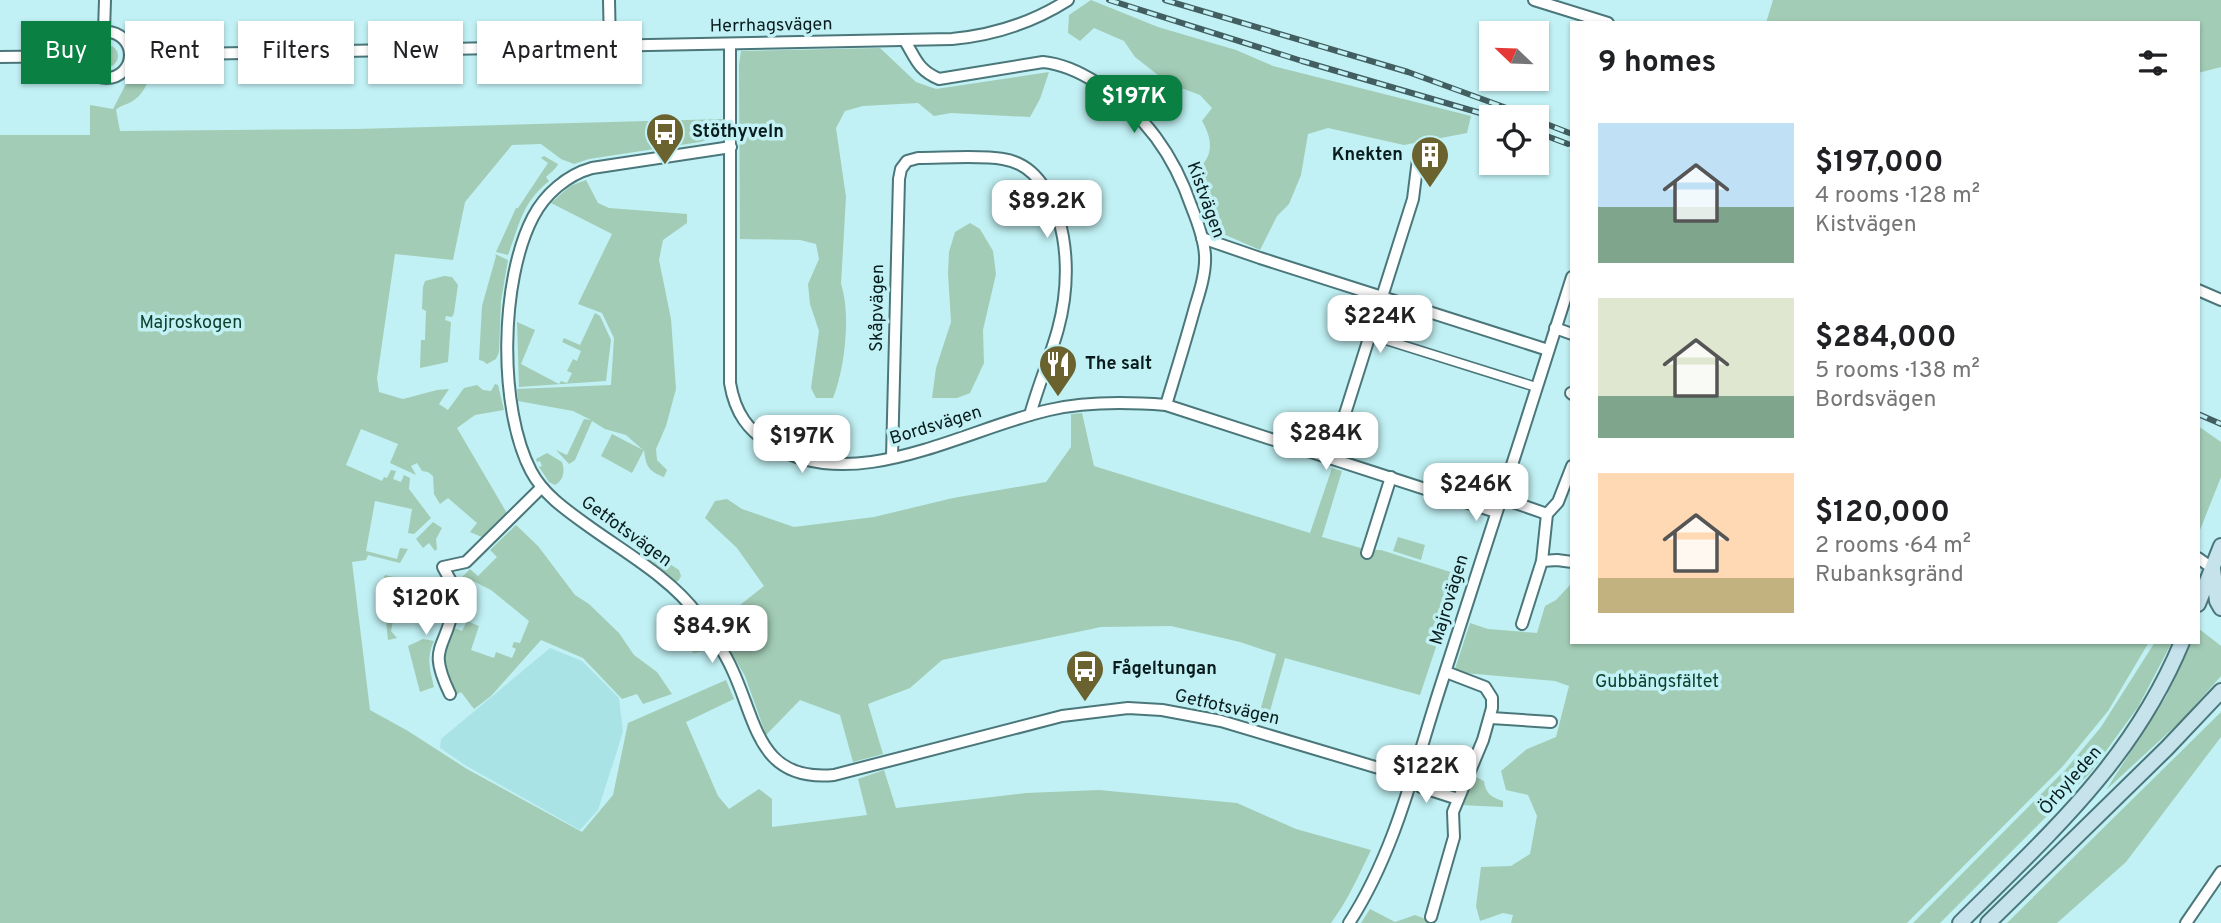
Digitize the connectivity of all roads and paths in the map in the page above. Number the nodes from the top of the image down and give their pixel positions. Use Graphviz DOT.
graph roads {
  1 [pos="104,0"];
  2 [pos="609,0"];
  3 [pos="1534,0"];
  4 [pos="1068,1"];
  5 [pos="104,21"];
  6 [pos="609,21"];
  7 [pos="1602,21"];
  8 [pos="905,41"];
  9 [pos="730,45"];
  10 [pos="642,46"];
  11 [pos="477,49"];
  12 [pos="224,54"];
  13 [pos="0,57"];
  14 [pos="21,57"];
  15 [pos="731,147"];
  16 [pos="1418,159"];
  17 [pos="1202,237"];
  18 [pos="1570,283"];
  19 [pos="2200,291"];
  20 [pos="1382,297"];
  21 [pos="2221,300"];
  22 [pos="1555,328"];
  23 [pos="1570,333"];
  24 [pos="1370,335"];
  25 [pos="1548,351"];
  26 [pos="1536,387"];
  27 [pos="1166,405"];
  28 [pos="1030,415"];
  29 [pos="892,457"];
  30 [pos="1331,457"];
  31 [pos="1570,471"];
  32 [pos="1391,477"];
  33 [pos="541,488"];
  34 [pos="1501,498"];
  35 [pos="1496,512"];
  36 [pos="1547,514"];
  37 [pos="2221,546"];
  38 [pos="1367,552"];
  39 [pos="2200,559"];
  40 [pos="1542,561"];
  41 [pos="1570,562"];
  42 [pos="2217,566"];
  43 [pos="2200,600"];
  44 [pos="2221,608"];
  45 [pos="1522,624"];
  46 [pos="2181,644"];
  47 [pos="1446,672"];
  48 [pos="2221,691"];
  49 [pos="450,694"];
  50 [pos="1490,718"];
  51 [pos="1551,722"];
  52 [pos="1411,779"];
  53 [pos="1458,799"];
  54 [pos="2221,872"];
  55 [pos="1431,917"];
  56 [pos="1349,923"];
  57 [pos="1960,923"];
  58 [pos="1987,923"];
  59 [pos="2186,923"];
  1 -- 5 [label="street"];
  2 -- 6 [label="street"];
  3 -- 7 [label="street"];
  4 -- 8 [label="street, Herrhagsvägen"];
  8 -- 9 [label="street, Herrhagsvägen"];
  8 -- 17 [label="street, Kistvägen"];
  9 -- 10 [label="street, Herrhagsvägen"];
  9 -- 15 [label="street, Bordsvägen"];
  11 -- 12 [label="street, Herrhagsvägen"];
  13 -- 14 [label="street"];
  15 -- 29 [label="street, Bordsvägen"];
  15 -- 33 [label="street, Getfotsvägen"];
  16 -- 20 [label="street"];
  17 -- 20 [label="street"];
  17 -- 27 [label="street, Kistvägen"];
  18 -- 22 [label="street, Majrovägen"];
  19 -- 21 [label="street"];
  20 -- 24 [label="street"];
  20 -- 25 [label="street"];
  22 -- 23 [label="street"];
  22 -- 25 [label="street, Majrovägen"];
  24 -- 26 [label="street"];
  24 -- 30 [label="street"];
  25 -- 26 [label="street, Majrovägen"];
  26 -- 34 [label="street, Majrovägen"];
  27 -- 28 [label="street, Bordsvägen"];
  27 -- 30 [label="street, Bordsvägen"];
  28 -- 29 [label="street, Bordsvägen"];
  28 -- 29 [label="street, Skåpvägen"];
  30 -- 32 [label="street, Bordsvägen"];
  31 -- 36 [label="street"];
  32 -- 35 [label="street, Bordsvägen"];
  32 -- 38 [label="street"];
  33 -- 49 [label="street"];
  33 -- 52 [label="street, Getfotsvägen"];
  34 -- 35 [label="street, Majrovägen"];
  34 -- 36 [label="street"];
  35 -- 47 [label="street, Majrovägen"];
  36 -- 40 [label="street"];
  37 -- 42 [label="main road"];
  39 -- 42 [label="street"];
  40 -- 41 [label="street"];
  40 -- 45 [label="street"];
  42 -- 43 [label="main road"];
  42 -- 44 [label="main road"];
  46 -- 57 [label="main road, Örbyleden"];
  47 -- 50 [label="street, Majrovägen"];
  47 -- 52 [label="street, Majrovägen"];
  48 -- 58 [label="main road"];
  50 -- 51 [label="street"];
  50 -- 53 [label="street"];
  52 -- 53 [label="street"];
  52 -- 56 [label="street, Majrovägen"];
  53 -- 55 [label="street"];
  54 -- 59 [label="street"];
}
